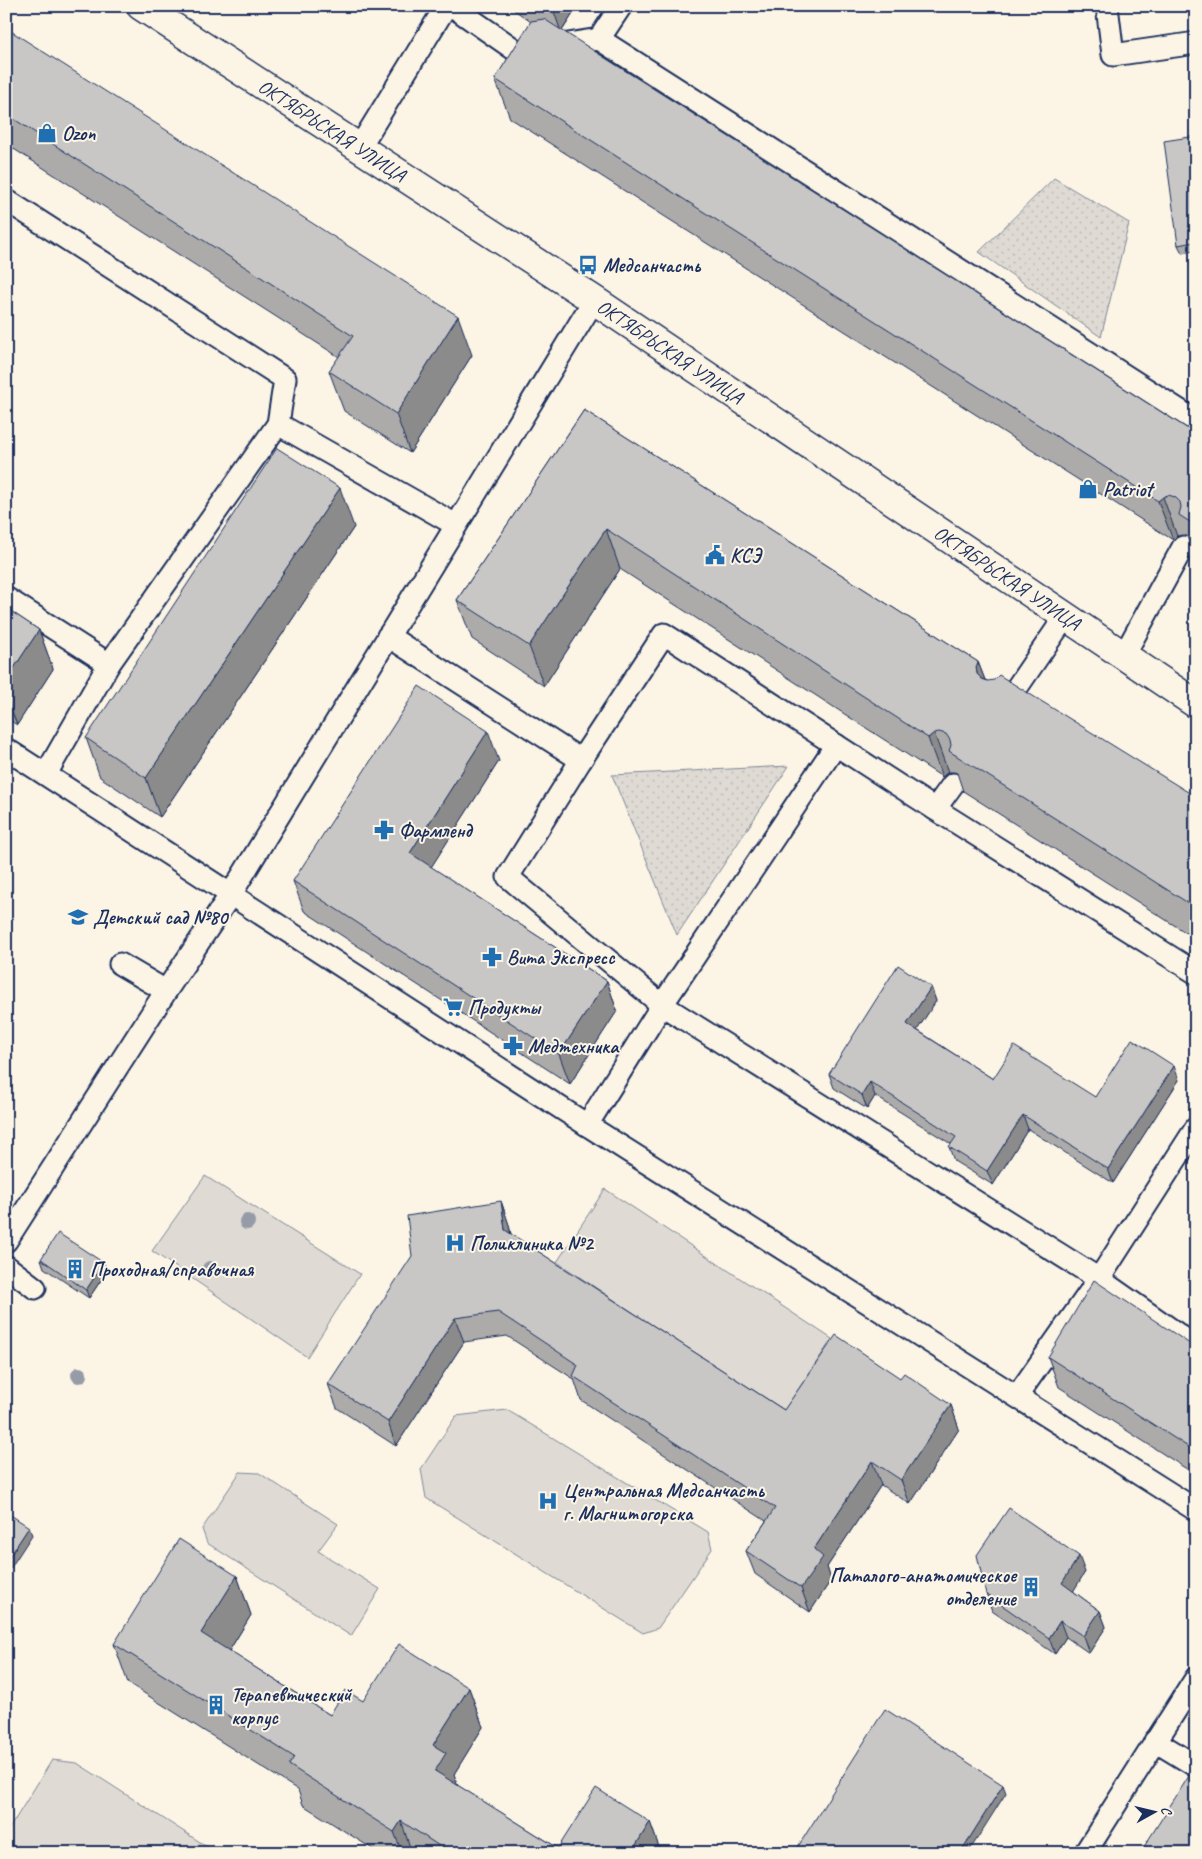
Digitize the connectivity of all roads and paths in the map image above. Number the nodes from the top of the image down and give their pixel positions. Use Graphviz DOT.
graph roads {
  1 [pos="141,6"];
  2 [pos="446,6"];
  3 [pos="452,6"];
  4 [pos="621,6"];
  5 [pos="1107,6"];
  6 [pos="599,39"];
  7 [pos="1196,43"];
  8 [pos="359,148"];
  9 [pos="6,200"];
  10 [pos="594,300"];
  11 [pos="1196,421"];
  12 [pos="278,424"];
  13 [pos="456,525"];
  14 [pos="1183,547"];
  15 [pos="6,598"];
  16 [pos="1065,617"];
  17 [pos="388,636"];
  18 [pos="1124,657"];
  19 [pos="109,664"];
  20 [pos="1196,704"];
  21 [pos="1004,708"];
  22 [pos="836,745"];
  23 [pos="6,749"];
  24 [pos="581,760"];
  25 [pos="46,774"];
  26 [pos="953,784"];
  27 [pos="935,809"];
  28 [pos="231,894"];
  29 [pos="120,964"];
  30 [pos="1196,973"];
  31 [pos="166,991"];
  32 [pos="662,1005"];
  33 [pos="587,1125"];
  34 [pos="1196,1128"];
  35 [pos="6,1241"];
  36 [pos="6,1266"];
  37 [pos="1099,1279"];
  38 [pos="35,1288"];
  39 [pos="1196,1347"];
  40 [pos="1017,1396"];
  41 [pos="1196,1510"];
  42 [pos="1196,1678"];
  43 [pos="1156,1741"];
  44 [pos="1196,1766"];
  45 [pos="1085,1853"];
  1 -- 8 [label="main road, ОКТЯБРЬСКАЯ УЛИЦА"];
  2 -- 8 [label="lane"];
  3 -- 6 [label="lane"];
  4 -- 6 [label="lane"];
  5 -- 7 [label="lane"];
  6 -- 11 [label="lane"];
  8 -- 10 [label="main road, ОКТЯБРЬСКАЯ УЛИЦА"];
  9 -- 12 [label="lane"];
  10 -- 13 [label="lane"];
  10 -- 16 [label="main road, ОКТЯБРЬСКАЯ УЛИЦА"];
  12 -- 13 [label="lane"];
  12 -- 19 [label="lane"];
  13 -- 17 [label="lane"];
  14 -- 18 [label="lane"];
  15 -- 19 [label="lane"];
  16 -- 18 [label="main road, ОКТЯБРЬСКАЯ УЛИЦА"];
  16 -- 21 [label="lane"];
  17 -- 24 [label="lane"];
  17 -- 28 [label="lane"];
  18 -- 20 [label="main road, ОКТЯБРЬСКАЯ УЛИЦА"];
  19 -- 25 [label="lane"];
  22 -- 24 [label="lane"];
  22 -- 27 [label="lane"];
  22 -- 32 [label="lane"];
  23 -- 25 [label="lane"];
  24 -- 32 [label="lane"];
  25 -- 28 [label="lane"];
  26 -- 27 [label="lane"];
  27 -- 30 [label="lane"];
  28 -- 31 [label="lane"];
  28 -- 33 [label="lane"];
  29 -- 31 [label="lane"];
  31 -- 35 [label="lane"];
  32 -- 33 [label="lane"];
  32 -- 37 [label="lane"];
  33 -- 40 [label="lane"];
  34 -- 37 [label="lane"];
  36 -- 38 [label="lane"];
  37 -- 39 [label="lane"];
  37 -- 40 [label="lane"];
  40 -- 41 [label="lane"];
  42 -- 43 [label="lane"];
  43 -- 44 [label="lane"];
  43 -- 45 [label="lane"];
}
